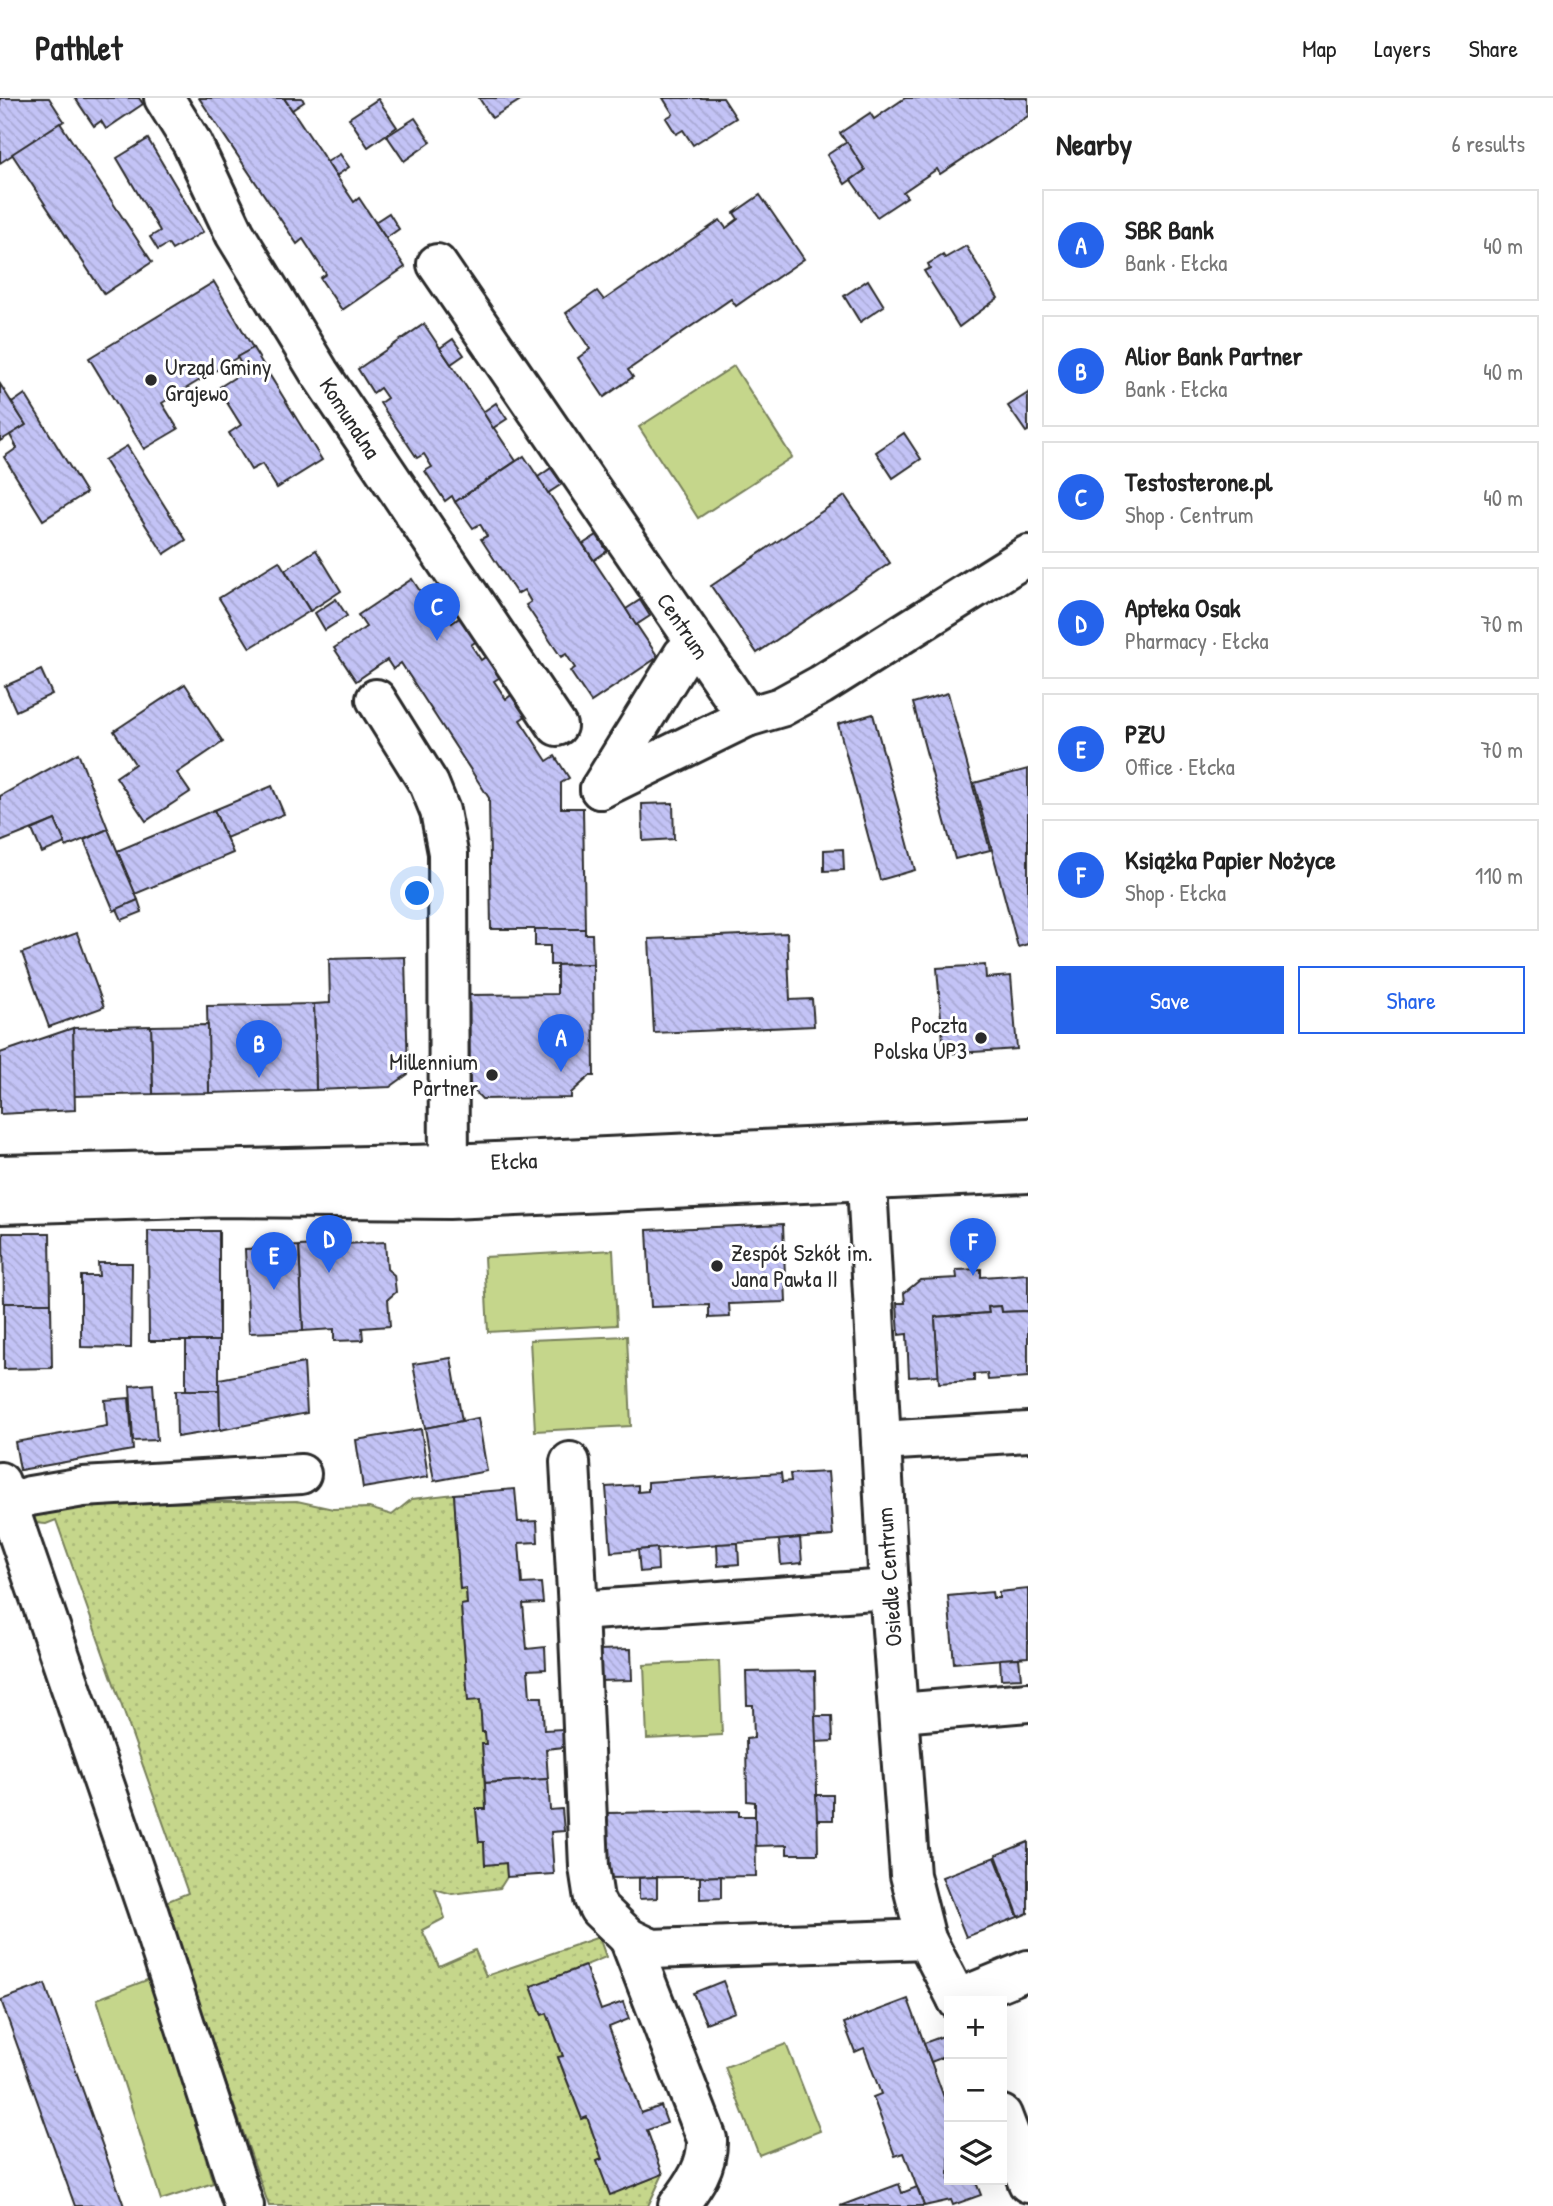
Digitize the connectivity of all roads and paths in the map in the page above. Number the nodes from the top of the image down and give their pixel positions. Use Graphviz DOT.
graph roads {
  1 [pos="164,98"];
  2 [pos="437,264"];
  3 [pos="1028,555"];
  4 [pos="694,643"];
  5 [pos="376,699"];
  6 [pos="747,717"];
  7 [pos="556,726"];
  8 [pos="1028,1138"];
  9 [pos="866,1163"];
  10 [pos="1028,1173"];
  11 [pos="0,1175"];
  12 [pos="449,1181"];
  13 [pos="0,1204"];
  14 [pos="1028,1432"];
  15 [pos="881,1441"];
  16 [pos="570,1462"];
  17 [pos="301,1474"];
  18 [pos="3,1498"];
  19 [pos="889,1589"];
  20 [pos="578,1611"];
  21 [pos="1028,1702"];
  22 [pos="900,1713"];
  23 [pos="629,1938"];
  24 [pos="926,1939"];
  25 [pos="1028,1970"];
  26 [pos="956,1996"];
  27 [pos="967,1996"];
  28 [pos="1005,2122"];
  29 [pos="1028,2183"];
  30 [pos="244,2206"];
  31 [pos="678,2206"];
  1 -- 7 [label="main road, Komunalna"];
  2 -- 4 [label="main road, Centrum"];
  3 -- 6 [label="main road"];
  4 -- 6 [label="main road, Centrum"];
  4 -- 6 [label="main road"];
  5 -- 12 [label="main road"];
  8 -- 9 [label="main road, Ełcka"];
  9 -- 10 [label="main road, Ełcka"];
  9 -- 12 [label="main road, Ełcka"];
  9 -- 15 [label="main road, Osiedle Centrum"];
  11 -- 12 [label="main road, Ełcka"];
  12 -- 13 [label="main road, Ełcka"];
  14 -- 15 [label="main road"];
  15 -- 19 [label="main road, Osiedle Centrum"];
  16 -- 20 [label="main road"];
  17 -- 18 [label="main road"];
  18 -- 30 [label="main road"];
  19 -- 20 [label="main road"];
  19 -- 22 [label="main road, Osiedle Centrum"];
  20 -- 23 [label="main road"];
  21 -- 22 [label="main road"];
  22 -- 24 [label="main road, Osiedle Centrum"];
  23 -- 24 [label="main road"];
  23 -- 31 [label="main road"];
  24 -- 26 [label="main road, Osiedle Centrum"];
  25 -- 27 [label="main road, Osiedle Centrum"];
  28 -- 29 [label="main road"];
}
